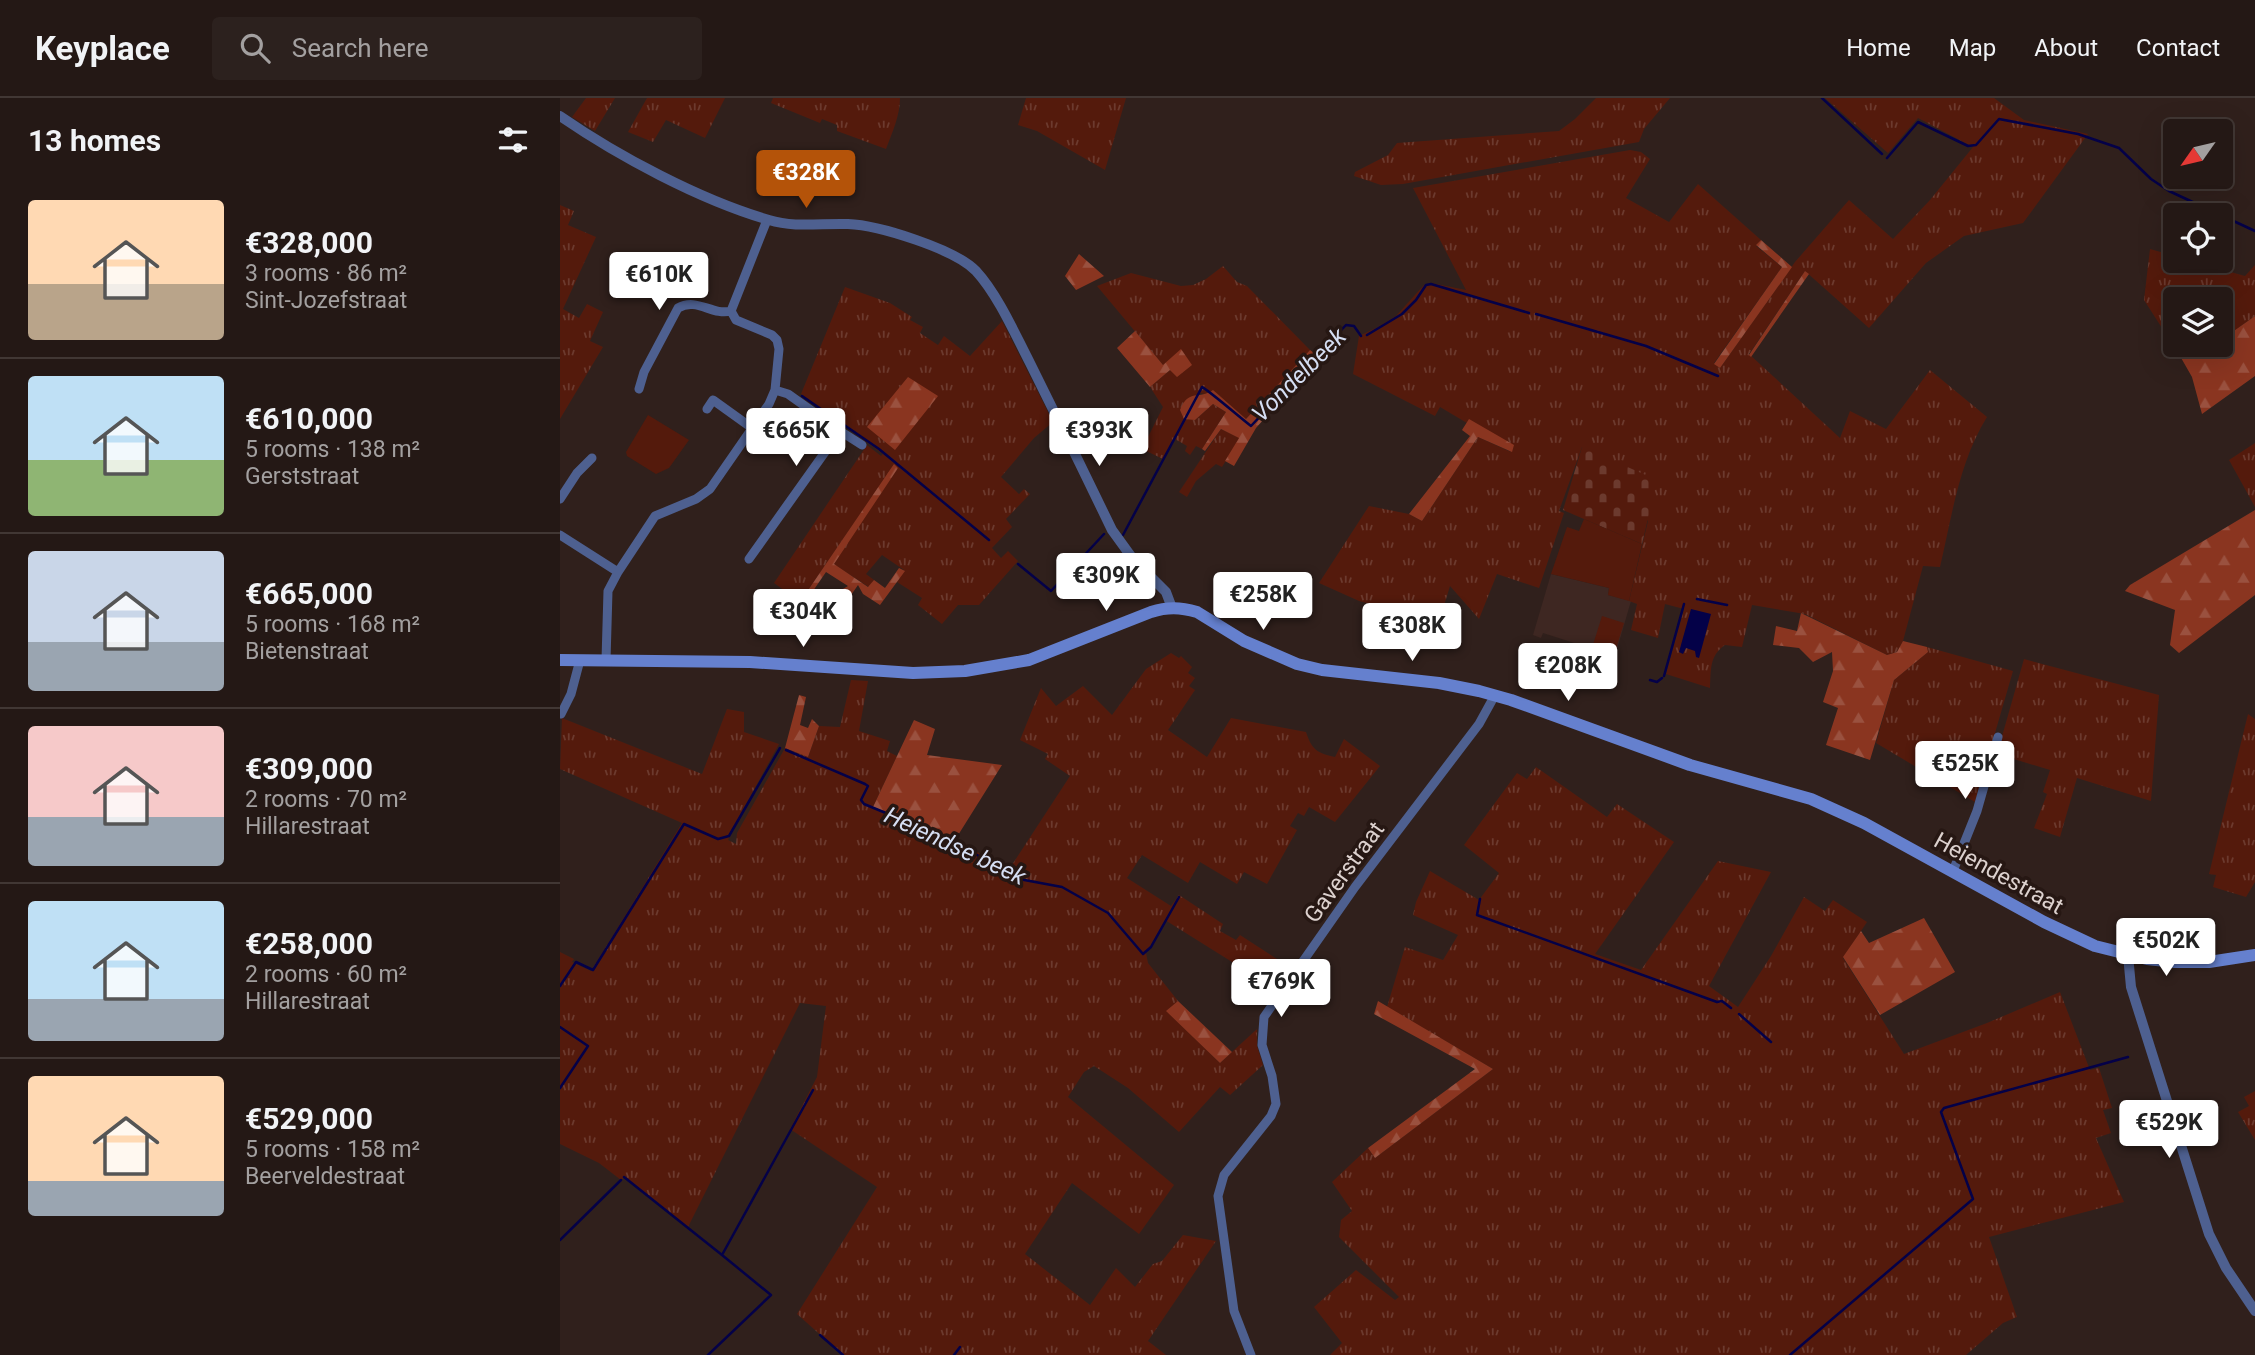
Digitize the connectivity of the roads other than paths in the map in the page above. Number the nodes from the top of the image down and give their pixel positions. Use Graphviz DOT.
graph roads {
  1 [pos="560,116"];
  2 [pos="767,220"];
  3 [pos="731,311"];
  4 [pos="639,389"];
  5 [pos="775,390"];
  6 [pos="707,410"];
  7 [pos="752,428"];
  8 [pos="841,430"];
  9 [pos="862,445"];
  10 [pos="592,458"];
  11 [pos="560,499"];
  12 [pos="560,535"];
  13 [pos="750,559"];
  14 [pos="618,572"];
  15 [pos="1172,608"];
  16 [pos="560,660"];
  17 [pos="580,660"];
  18 [pos="606,660"];
  19 [pos="1494,695"];
  20 [pos="561,714"];
  21 [pos="1998,737"];
  22 [pos="1953,872"];
  23 [pos="2128,955"];
  24 [pos="2255,955"];
  25 [pos="2255,1311"];
  26 [pos="1251,1355"];
  1 -- 2 [label="street"];
  2 -- 3 [label="street"];
  2 -- 15 [label="street"];
  3 -- 4 [label="street"];
  3 -- 5 [label="street"];
  5 -- 7 [label="street"];
  5 -- 8 [label="street"];
  6 -- 7 [label="street"];
  7 -- 14 [label="street"];
  8 -- 9 [label="street"];
  8 -- 13 [label="street"];
  10 -- 11 [label="street"];
  12 -- 14 [label="street"];
  14 -- 18 [label="street"];
  15 -- 18 [label="main road"];
  15 -- 19 [label="main road, Heiendestraat"];
  16 -- 17 [label="main road"];
  17 -- 18 [label="main road"];
  17 -- 20 [label="street"];
  19 -- 22 [label="main road, Heiendestraat"];
  19 -- 26 [label="street, Gaverstraat"];
  21 -- 22 [label="street"];
  22 -- 23 [label="main road, Heiendestraat"];
  23 -- 24 [label="main road, Heiendestraat"];
  23 -- 25 [label="street"];
}
